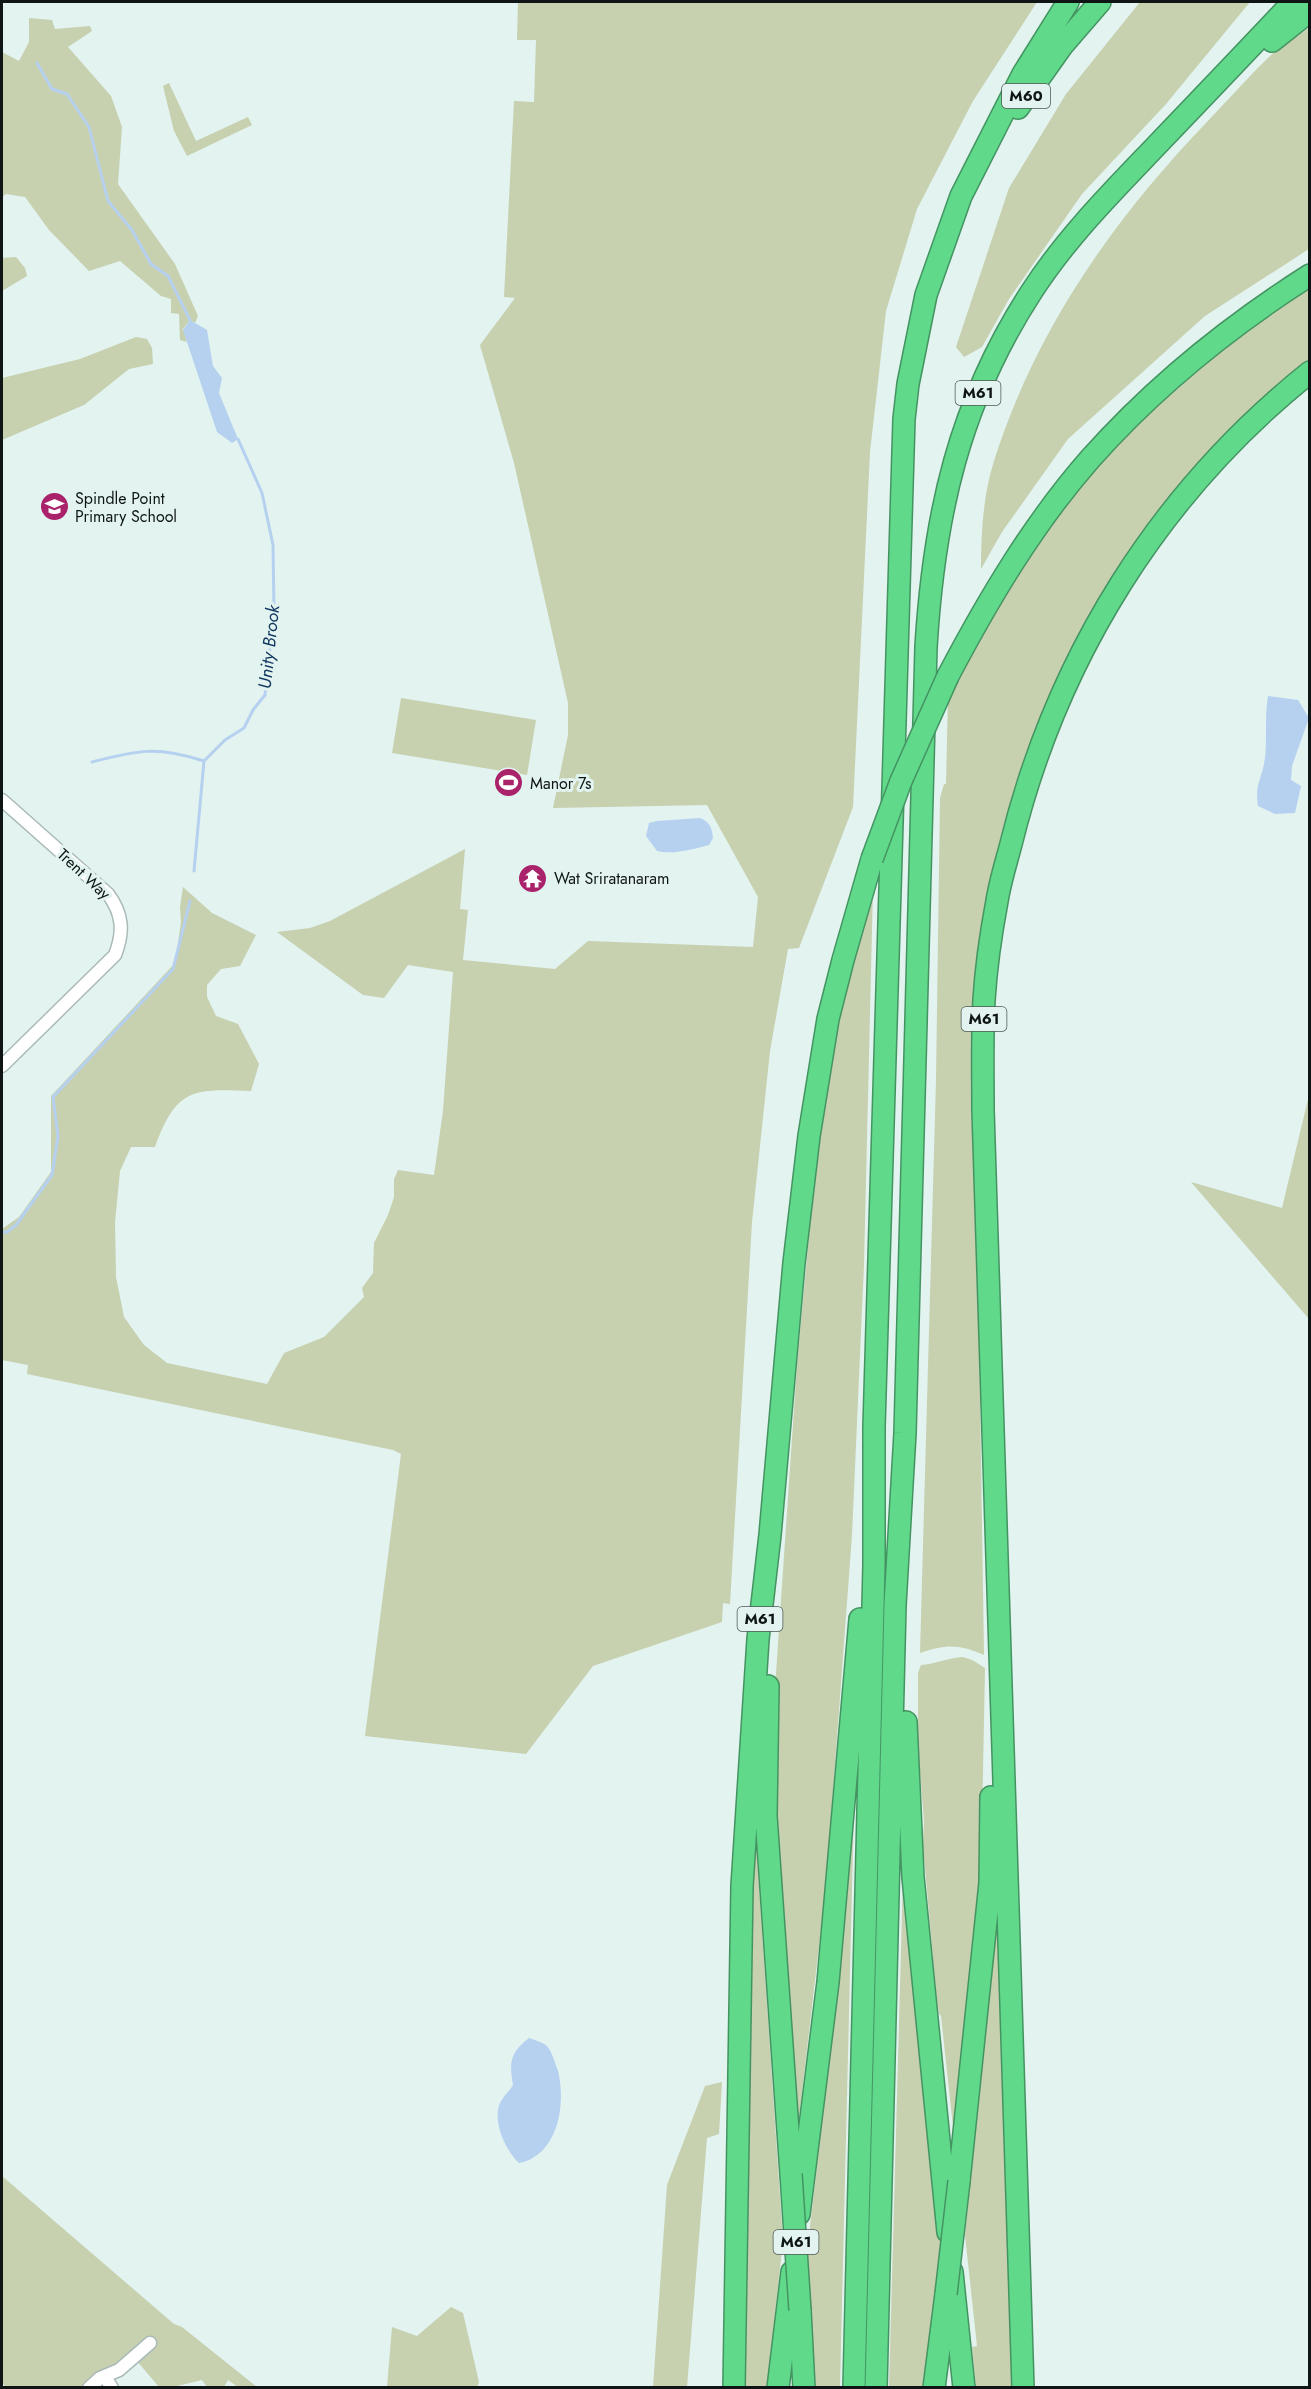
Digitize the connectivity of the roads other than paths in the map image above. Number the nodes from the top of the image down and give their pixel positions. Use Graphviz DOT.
graph roads {
  1 [pos="1068,2"];
  2 [pos="1100,2"];
  3 [pos="1293,2"];
  4 [pos="1310,11"];
  5 [pos="1207,94"];
  6 [pos="961,196"];
  7 [pos="1310,275"];
  8 [pos="1310,372"];
  9 [pos="2,800"];
  10 [pos="2,1066"];
  11 [pos="992,1409"];
  12 [pos="874,1427"];
  13 [pos="905,1433"];
  14 [pos="770,1534"];
  15 [pos="150,2343"];
  16 [pos="105,2377"];
  17 [pos="88,2388"];
  18 [pos="112,2388"];
  19 [pos="734,2388"];
  20 [pos="778,2388"];
  21 [pos="804,2388"];
  22 [pos="854,2388"];
  23 [pos="876,2388"];
  24 [pos="934,2388"];
  25 [pos="964,2388"];
  26 [pos="1023,2388"];
  1 -- 6 [label="highway, M60"];
  2 -- 6 [label="highway, M60"];
  3 -- 5 [label="highway"];
  4 -- 5 [label="highway"];
  5 -- 13 [label="highway, M61"];
  6 -- 12 [label="highway, M61"];
  7 -- 14 [label="highway, M61, bridge"];
  8 -- 11 [label="highway, M61"];
  9 -- 10 [label="street, Trent Way"];
  11 -- 24 [label="highway, M61, bridge"];
  11 -- 26 [label="highway, M61"];
  12 -- 20 [label="highway, M61"];
  12 -- 22 [label="highway, M61"];
  13 -- 23 [label="highway, M61"];
  13 -- 25 [label="highway, M61"];
  14 -- 19 [label="highway, M61"];
  14 -- 21 [label="highway, M61, bridge"];
  15 -- 16 [label="street"];
  16 -- 17 [label="street"];
  16 -- 18 [label="street"];
}
